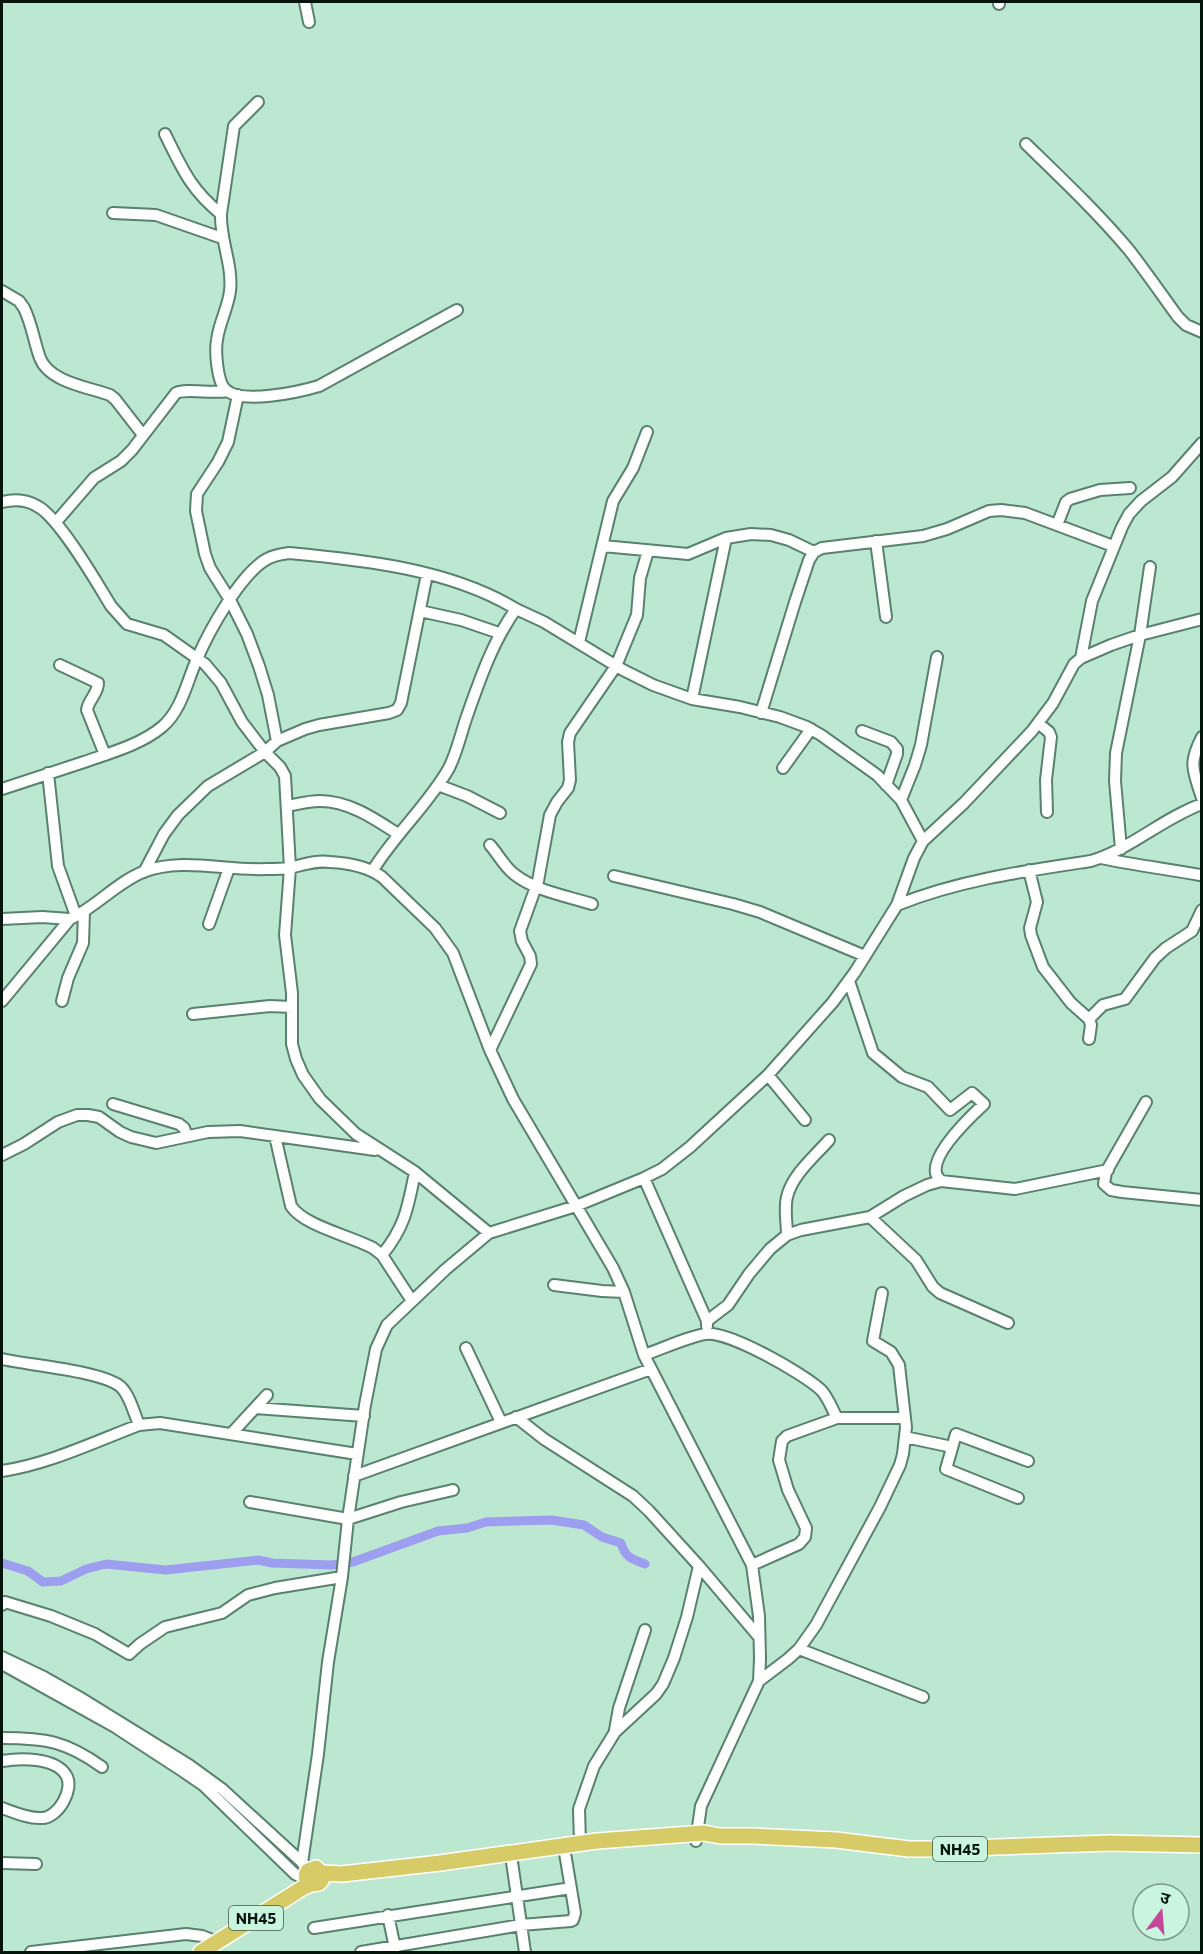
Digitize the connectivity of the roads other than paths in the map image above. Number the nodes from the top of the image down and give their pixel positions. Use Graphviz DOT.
graph roads {
  1 [pos="305,2"];
  2 [pos="309,22"];
  3 [pos="258,102"];
  4 [pos="165,134"];
  5 [pos="1026,144"];
  6 [pos="113,213"];
  7 [pos="220,214"];
  8 [pos="222,238"];
  9 [pos="2,291"];
  10 [pos="457,310"];
  11 [pos="1202,332"];
  12 [pos="227,391"];
  13 [pos="238,395"];
  14 [pos="647,432"];
  15 [pos="143,435"];
  16 [pos="1202,443"];
  17 [pos="1130,488"];
  18 [pos="2,502"];
  19 [pos="56,522"];
  20 [pos="1057,525"];
  21 [pos="726,538"];
  22 [pos="876,541"];
  23 [pos="603,546"];
  24 [pos="1113,546"];
  25 [pos="648,551"];
  26 [pos="814,552"];
  27 [pos="1150,567"];
  28 [pos="427,574"];
  29 [pos="230,600"];
  30 [pos="516,609"];
  31 [pos="420,611"];
  32 [pos="886,617"];
  33 [pos="1202,619"];
  34 [pos="499,633"];
  35 [pos="1140,635"];
  36 [pos="579,642"];
  37 [pos="198,657"];
  38 [pos="937,657"];
  39 [pos="1081,658"];
  40 [pos="60,665"];
  41 [pos="616,666"];
  42 [pos="692,699"];
  43 [pos="761,713"];
  44 [pos="1038,723"];
  45 [pos="811,729"];
  46 [pos="862,731"];
  47 [pos="1202,737"];
  48 [pos="277,741"];
  49 [pos="265,752"];
  50 [pos="105,754"];
  51 [pos="783,768"];
  52 [pos="48,773"];
  53 [pos="438,785"];
  54 [pos="886,785"];
  55 [pos="2,789"];
  56 [pos="1202,798"];
  57 [pos="901,800"];
  58 [pos="1202,804"];
  59 [pos="287,806"];
  60 [pos="1047,812"];
  61 [pos="500,813"];
  62 [pos="398,834"];
  63 [pos="923,841"];
  64 [pos="490,845"];
  65 [pos="1121,849"];
  66 [pos="1101,858"];
  67 [pos="230,868"];
  68 [pos="290,868"];
  69 [pos="373,870"];
  70 [pos="1029,870"];
  71 [pos="144,872"];
  72 [pos="1200,875"];
  73 [pos="614,876"];
  74 [pos="536,886"];
  75 [pos="592,904"];
  76 [pos="897,905"];
  77 [pos="1202,910"];
  78 [pos="77,916"];
  79 [pos="2,919"];
  80 [pos="209,924"];
  81 [pos="865,956"];
  82 [pos="849,981"];
  83 [pos="2,1001"];
  84 [pos="62,1001"];
  85 [pos="292,1008"];
  86 [pos="193,1014"];
  87 [pos="1089,1019"];
  88 [pos="1089,1039"];
  89 [pos="490,1050"];
  90 [pos="768,1075"];
  91 [pos="1146,1102"];
  92 [pos="113,1104"];
  93 [pos="805,1120"];
  94 [pos="187,1136"];
  95 [pos="274,1136"];
  96 [pos="829,1140"];
  97 [pos="381,1151"];
  98 [pos="2,1155"];
  99 [pos="1107,1170"];
  100 [pos="415,1172"];
  101 [pos="644,1178"];
  102 [pos="941,1181"];
  103 [pos="1202,1200"];
  104 [pos="576,1206"];
  105 [pos="870,1217"];
  106 [pos="489,1233"];
  107 [pos="787,1236"];
  108 [pos="382,1255"];
  109 [pos="554,1284"];
  110 [pos="624,1292"];
  111 [pos="882,1293"];
  112 [pos="412,1301"];
  113 [pos="707,1321"];
  114 [pos="1008,1323"];
  115 [pos="708,1333"];
  116 [pos="466,1348"];
  117 [pos="644,1355"];
  118 [pos="2,1359"];
  119 [pos="651,1369"];
  120 [pos="267,1395"];
  121 [pos="255,1407"];
  122 [pos="364,1416"];
  123 [pos="516,1417"];
  124 [pos="837,1418"];
  125 [pos="904,1418"];
  126 [pos="501,1422"];
  127 [pos="139,1425"];
  128 [pos="231,1434"];
  129 [pos="905,1437"];
  130 [pos="952,1447"];
  131 [pos="357,1454"];
  132 [pos="1028,1461"];
  133 [pos="2,1471"];
  134 [pos="354,1476"];
  135 [pos="453,1490"];
  136 [pos="1018,1498"];
  137 [pos="250,1502"];
  138 [pos="348,1519"];
  139 [pos="752,1565"];
  140 [pos="699,1566"];
  141 [pos="342,1577"];
  142 [pos="2,1605"];
  143 [pos="645,1629"];
  144 [pos="759,1637"];
  145 [pos="799,1648"];
  146 [pos="2,1657"];
  147 [pos="2,1664"];
  148 [pos="759,1681"];
  149 [pos="923,1697"];
  150 [pos="615,1732"];
  151 [pos="2,1738"];
  152 [pos="2,1761"];
  153 [pos="102,1767"];
  154 [pos="2,1808"];
  155 [pos="696,1837"];
  156 [pos="580,1843"];
  157 [pos="1202,1845"];
  158 [pos="565,1853"];
  159 [pos="512,1862"];
  160 [pos="2,1863"];
  161 [pos="36,1864"];
  162 [pos="312,1875"];
  163 [pos="571,1888"];
  164 [pos="517,1896"];
  165 [pos="388,1915"];
  166 [pos="521,1925"];
  167 [pos="314,1928"];
  168 [pos="217,1942"];
  169 [pos="394,1948"];
  170 [pos="373,1952"];
  171 [pos="31,1953"];
  172 [pos="201,1953"];
  173 [pos="361,1953"];
  174 [pos="525,1953"];
  1 -- 2 [label="street"];
  3 -- 7 [label="street"];
  4 -- 7 [label="street"];
  5 -- 11 [label="street"];
  6 -- 8 [label="street"];
  7 -- 8 [label="street"];
  8 -- 12 [label="street"];
  9 -- 15 [label="street"];
  10 -- 13 [label="street"];
  12 -- 13 [label="street"];
  12 -- 15 [label="street"];
  13 -- 29 [label="street"];
  14 -- 23 [label="street"];
  15 -- 19 [label="street"];
  16 -- 24 [label="street"];
  17 -- 20 [label="street"];
  18 -- 19 [label="street"];
  19 -- 37 [label="street"];
  20 -- 22 [label="street"];
  20 -- 24 [label="street"];
  21 -- 25 [label="street"];
  21 -- 26 [label="street"];
  21 -- 42 [label="street"];
  22 -- 26 [label="street"];
  22 -- 32 [label="street"];
  23 -- 25 [label="street"];
  23 -- 36 [label="street"];
  24 -- 39 [label="street"];
  25 -- 41 [label="street"];
  26 -- 43 [label="street"];
  27 -- 35 [label="street"];
  28 -- 29 [label="street"];
  28 -- 30 [label="street"];
  28 -- 31 [label="street"];
  29 -- 37 [label="street"];
  29 -- 48 [label="street"];
  30 -- 34 [label="street"];
  30 -- 36 [label="street"];
  31 -- 34 [label="street"];
  31 -- 48 [label="street"];
  33 -- 35 [label="street"];
  34 -- 53 [label="street"];
  35 -- 39 [label="street"];
  35 -- 65 [label="street"];
  36 -- 41 [label="street"];
  37 -- 49 [label="street"];
  37 -- 50 [label="street"];
  38 -- 57 [label="street"];
  39 -- 44 [label="street"];
  40 -- 50 [label="street"];
  41 -- 42 [label="street"];
  41 -- 74 [label="street"];
  42 -- 43 [label="street"];
  43 -- 45 [label="street"];
  44 -- 60 [label="street"];
  44 -- 63 [label="street"];
  45 -- 51 [label="street"];
  45 -- 54 [label="street"];
  46 -- 54 [label="street"];
  47 -- 56 [label="street"];
  48 -- 49 [label="street"];
  49 -- 59 [label="street"];
  49 -- 71 [label="street"];
  50 -- 52 [label="street"];
  52 -- 55 [label="street"];
  52 -- 78 [label="street"];
  53 -- 61 [label="street"];
  53 -- 62 [label="street"];
  54 -- 57 [label="street"];
  57 -- 63 [label="street"];
  58 -- 65 [label="street"];
  59 -- 62 [label="street"];
  59 -- 68 [label="street"];
  62 -- 69 [label="street"];
  63 -- 76 [label="street"];
  64 -- 74 [label="street"];
  65 -- 66 [label="street"];
  66 -- 70 [label="street"];
  66 -- 72 [label="street"];
  67 -- 68 [label="street"];
  67 -- 71 [label="street"];
  67 -- 80 [label="street"];
  68 -- 69 [label="street"];
  68 -- 85 [label="street"];
  69 -- 89 [label="street"];
  70 -- 76 [label="street"];
  70 -- 87 [label="street"];
  71 -- 78 [label="street"];
  73 -- 81 [label="street"];
  74 -- 75 [label="street"];
  74 -- 89 [label="street"];
  76 -- 81 [label="street"];
  77 -- 87 [label="street"];
  78 -- 79 [label="street"];
  78 -- 83 [label="street"];
  78 -- 84 [label="street"];
  81 -- 82 [label="street"];
  82 -- 90 [label="street"];
  82 -- 102 [label="street"];
  85 -- 86 [label="street"];
  85 -- 97 [label="street"];
  87 -- 88 [label="street"];
  89 -- 104 [label="street"];
  90 -- 93 [label="street"];
  90 -- 101 [label="street"];
  91 -- 99 [label="street"];
  92 -- 94 [label="street"];
  94 -- 95 [label="street"];
  94 -- 98 [label="street"];
  95 -- 97 [label="street"];
  95 -- 108 [label="street"];
  96 -- 107 [label="street"];
  97 -- 100 [label="street"];
  99 -- 102 [label="street"];
  99 -- 103 [label="street"];
  100 -- 106 [label="street"];
  100 -- 108 [label="street"];
  101 -- 104 [label="street"];
  101 -- 113 [label="street"];
  102 -- 105 [label="street"];
  104 -- 106 [label="street"];
  104 -- 110 [label="street"];
  105 -- 107 [label="street"];
  105 -- 114 [label="street"];
  106 -- 112 [label="street"];
  107 -- 113 [label="street"];
  108 -- 112 [label="street"];
  109 -- 110 [label="street"];
  110 -- 117 [label="street"];
  111 -- 125 [label="street"];
  112 -- 122 [label="street"];
  113 -- 115 [label="street"];
  115 -- 117 [label="street"];
  115 -- 124 [label="street"];
  116 -- 126 [label="street"];
  117 -- 119 [label="street"];
  118 -- 127 [label="street"];
  119 -- 123 [label="street"];
  119 -- 139 [label="street"];
  120 -- 121 [label="street"];
  121 -- 122 [label="street"];
  121 -- 128 [label="street"];
  122 -- 131 [label="street"];
  123 -- 126 [label="street"];
  123 -- 140 [label="street"];
  124 -- 125 [label="street"];
  124 -- 139 [label="street"];
  125 -- 129 [label="street"];
  126 -- 134 [label="street"];
  127 -- 128 [label="street"];
  127 -- 133 [label="street"];
  128 -- 131 [label="street"];
  129 -- 130 [label="street"];
  129 -- 145 [label="street"];
  130 -- 132 [label="street"];
  130 -- 136 [label="street"];
  131 -- 134 [label="street"];
  134 -- 138 [label="street"];
  135 -- 138 [label="street"];
  137 -- 138 [label="street"];
  138 -- 141 [label="street"];
  139 -- 144 [label="street"];
  140 -- 144 [label="street"];
  140 -- 150 [label="street"];
  141 -- 142 [label="street"];
  141 -- 162 [label="street"];
  143 -- 150 [label="street"];
  144 -- 148 [label="street"];
  145 -- 148 [label="street"];
  145 -- 149 [label="street"];
  146 -- 162 [label="street"];
  147 -- 162 [label="street"];
  148 -- 155 [label="street"];
  150 -- 156 [label="street"];
  151 -- 153 [label="street"];
  152 -- 154 [label="street"];
  155 -- 156 [label="highway, NH45"];
  155 -- 157 [label="highway, NH45"];
  155 -- 158 [label="highway, NH45"];
  156 -- 162 [label="highway, NH45"];
  158 -- 159 [label="highway, NH45"];
  158 -- 163 [label="street"];
  159 -- 162 [label="highway, NH45"];
  159 -- 164 [label="street"];
  160 -- 161 [label="street"];
  162 -- 168 [label="highway, NH45"];
  163 -- 164 [label="street"];
  163 -- 166 [label="street"];
  164 -- 165 [label="street"];
  164 -- 166 [label="street"];
  165 -- 167 [label="street"];
  165 -- 169 [label="street"];
  166 -- 169 [label="street"];
  166 -- 174 [label="street"];
  168 -- 171 [label="street"];
  168 -- 172 [label="highway, NH45"];
  169 -- 170 [label="street"];
  170 -- 173 [label="street"];
}
